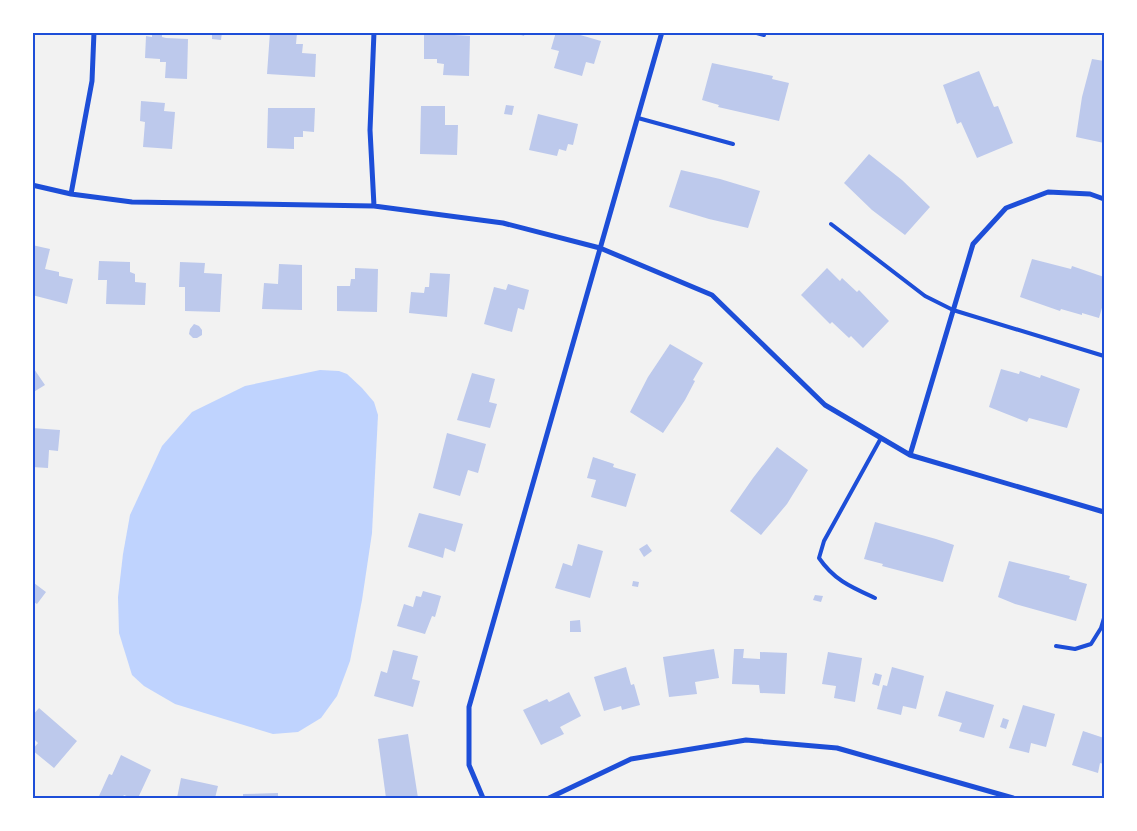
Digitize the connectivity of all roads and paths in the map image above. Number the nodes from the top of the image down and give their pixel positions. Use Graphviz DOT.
graph roads {
  1 [pos="94,32"];
  2 [pos="374,32"];
  3 [pos="662,32"];
  4 [pos="753,32"];
  5 [pos="764,36"];
  6 [pos="638,118"];
  7 [pos="733,144"];
  8 [pos="32,185"];
  9 [pos="71,194"];
  10 [pos="1104,198"];
  11 [pos="374,206"];
  12 [pos="831,224"];
  13 [pos="600,248"];
  14 [pos="953,310"];
  15 [pos="1104,356"];
  16 [pos="881,438"];
  17 [pos="910,455"];
  18 [pos="1104,512"];
  19 [pos="875,598"];
  20 [pos="1104,618"];
  21 [pos="1056,646"];
  22 [pos="483,798"];
  23 [pos="549,798"];
  24 [pos="1013,798"];
  1 -- 9 [label="street"];
  2 -- 11 [label="street"];
  3 -- 6 [label="street"];
  4 -- 5 [label="lane"];
  6 -- 7 [label="lane"];
  6 -- 13 [label="street"];
  8 -- 9 [label="street"];
  9 -- 11 [label="street"];
  10 -- 14 [label="street"];
  11 -- 13 [label="street"];
  12 -- 14 [label="lane"];
  13 -- 16 [label="street"];
  13 -- 22 [label="street"];
  14 -- 15 [label="lane"];
  14 -- 17 [label="street"];
  16 -- 17 [label="street"];
  16 -- 19 [label="lane"];
  17 -- 18 [label="street"];
  20 -- 21 [label="lane"];
  23 -- 24 [label="street"];
}
